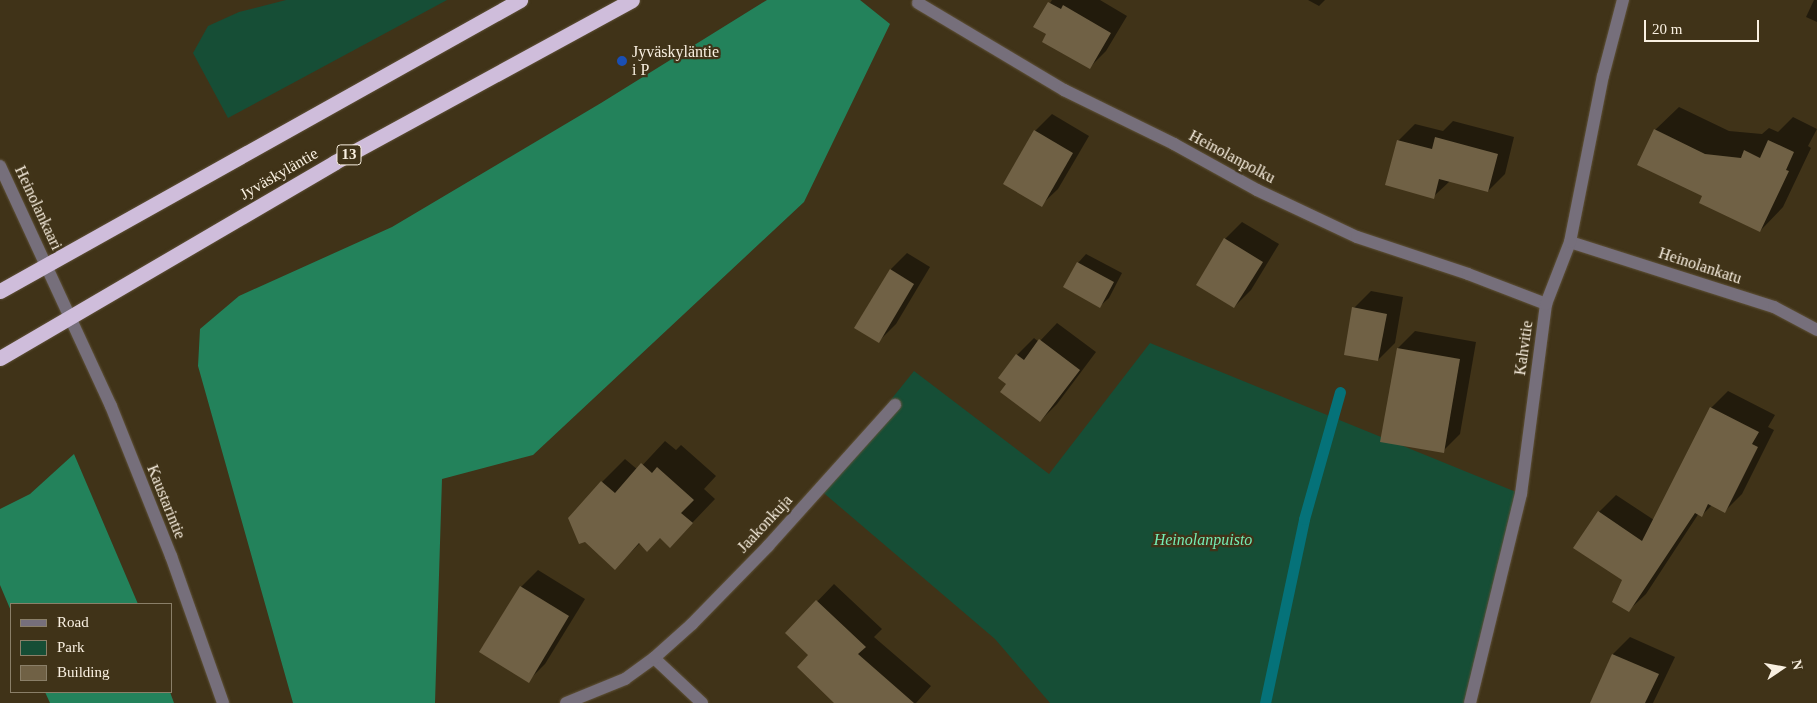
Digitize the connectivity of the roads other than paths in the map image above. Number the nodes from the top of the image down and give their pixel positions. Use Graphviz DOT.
graph roads {
  1 [pos="520,0"];
  2 [pos="632,0"];
  3 [pos="1623,0"];
  4 [pos="918,3"];
  5 [pos="0,166"];
  6 [pos="1570,242"];
  7 [pos="47,265"];
  8 [pos="0,290"];
  9 [pos="1546,304"];
  10 [pos="70,316"];
  11 [pos="1817,330"];
  12 [pos="0,358"];
  13 [pos="895,406"];
  14 [pos="654,658"];
  15 [pos="223,703"];
  16 [pos="566,703"];
  17 [pos="702,703"];
  18 [pos="1470,703"];
  1 -- 7 [label="highway, Jyväskyläntie"];
  2 -- 10 [label="highway, Jyväskyläntie / 13"];
  3 -- 6 [label="street, Kahvitie"];
  4 -- 9 [label="street, Heinolanpolku"];
  5 -- 7 [label="street, Heinolankaari"];
  6 -- 9 [label="street, Kahvitie"];
  6 -- 11 [label="street, Heinolankatu"];
  7 -- 8 [label="highway, Jyväskyläntie"];
  7 -- 10 [label="street, Heinolankaari"];
  9 -- 18 [label="street, Kahvitie"];
  10 -- 12 [label="highway, Jyväskyläntie / 13"];
  10 -- 15 [label="street, Kaustarintie"];
  13 -- 14 [label="street, Jaakonkuja"];
  14 -- 16 [label="street, Jaakonkuja"];
  14 -- 17 [label="street"];
}
